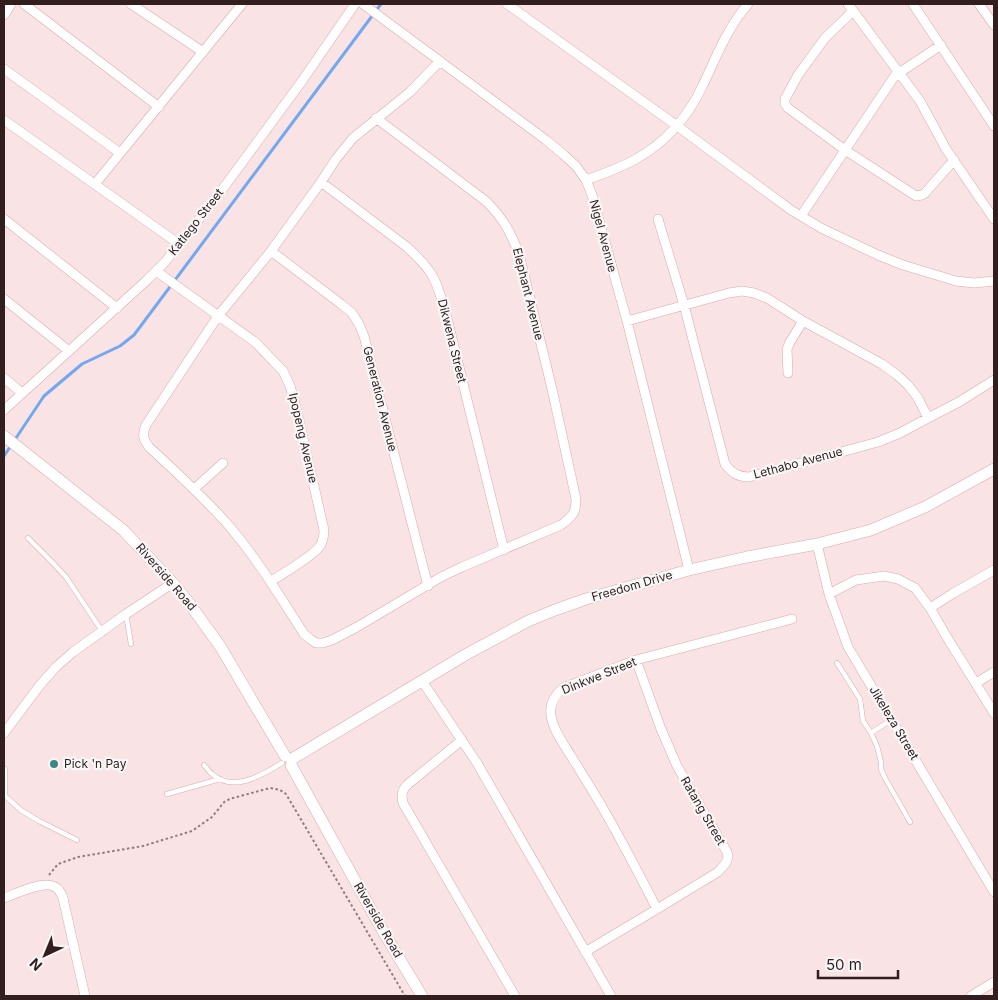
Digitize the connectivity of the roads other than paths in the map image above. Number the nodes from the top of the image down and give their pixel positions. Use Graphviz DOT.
graph roads {
  1 [pos="11,4"];
  2 [pos="24,4"];
  3 [pos="131,4"];
  4 [pos="242,4"];
  5 [pos="355,4"];
  6 [pos="363,4"];
  7 [pos="507,4"];
  8 [pos="748,4"];
  9 [pos="913,4"];
  10 [pos="980,4"];
  11 [pos="850,7"];
  12 [pos="4,15"];
  13 [pos="994,26"];
  14 [pos="941,45"];
  15 [pos="203,52"];
  16 [pos="440,61"];
  17 [pos="4,69"];
  18 [pos="899,72"];
  19 [pos="159,107"];
  20 [pos="376,118"];
  21 [pos="4,120"];
  22 [pos="677,126"];
  23 [pos="994,126"];
  24 [pos="845,150"];
  25 [pos="120,153"];
  26 [pos="954,160"];
  27 [pos="586,180"];
  28 [pos="321,182"];
  29 [pos="95,184"];
  30 [pos="801,216"];
  31 [pos="4,219"];
  32 [pos="658,219"];
  33 [pos="994,219"];
  34 [pos="179,244"];
  35 [pos="271,251"];
  36 [pos="156,271"];
  37 [pos="994,281"];
  38 [pos="4,299"];
  39 [pos="684,305"];
  40 [pos="116,308"];
  41 [pos="218,316"];
  42 [pos="627,321"];
  43 [pos="803,321"];
  44 [pos="68,351"];
  45 [pos="788,373"];
  46 [pos="4,378"];
  47 [pos="994,380"];
  48 [pos="22,393"];
  49 [pos="4,410"];
  50 [pos="928,418"];
  51 [pos="5,437"];
  52 [pos="223,463"];
  53 [pos="994,469"];
  54 [pos="194,489"];
  55 [pos="28,538"];
  56 [pos="817,544"];
  57 [pos="504,550"];
  58 [pos="690,570"];
  59 [pos="994,570"];
  60 [pos="270,582"];
  61 [pos="174,583"];
  62 [pos="428,586"];
  63 [pos="828,594"];
  64 [pos="930,608"];
  65 [pos="126,614"];
  66 [pos="792,619"];
  67 [pos="102,631"];
  68 [pos="131,644"];
  69 [pos="636,660"];
  70 [pos="837,663"];
  71 [pos="994,672"];
  72 [pos="422,681"];
  73 [pos="976,683"];
  74 [pos="994,713"];
  75 [pos="892,720"];
  76 [pos="4,733"];
  77 [pos="871,733"];
  78 [pos="462,740"];
  79 [pos="288,761"];
  80 [pos="204,765"];
  81 [pos="5,769"];
  82 [pos="220,779"];
  83 [pos="167,794"];
  84 [pos="4,795"];
  85 [pos="910,822"];
  86 [pos="77,840"];
  87 [pos="993,888"];
  88 [pos="4,898"];
  89 [pos="658,910"];
  90 [pos="585,952"];
  91 [pos="994,982"];
  92 [pos="85,996"];
  93 [pos="422,996"];
  94 [pos="515,996"];
  95 [pos="611,996"];
  96 [pos="971,996"];
  1 -- 12 [label="street"];
  2 -- 19 [label="street"];
  3 -- 15 [label="street"];
  4 -- 15 [label="street"];
  5 -- 34 [label="street, Katlego Street"];
  6 -- 16 [label="street, Nigel Avenue"];
  7 -- 22 [label="street"];
  8 -- 22 [label="street"];
  9 -- 14 [label="street"];
  10 -- 13 [label="street"];
  11 -- 18 [label="street"];
  11 -- 24 [label="street"];
  14 -- 18 [label="street"];
  14 -- 23 [label="street"];
  15 -- 19 [label="street"];
  16 -- 20 [label="street"];
  16 -- 27 [label="street, Nigel Avenue"];
  17 -- 25 [label="street"];
  18 -- 24 [label="street"];
  18 -- 26 [label="street"];
  19 -- 25 [label="street"];
  20 -- 28 [label="street, Elephant Avenue"];
  20 -- 57 [label="street, Elephant Avenue"];
  21 -- 29 [label="street"];
  22 -- 27 [label="street"];
  22 -- 30 [label="street"];
  24 -- 26 [label="street"];
  24 -- 30 [label="street"];
  25 -- 29 [label="street"];
  26 -- 33 [label="street"];
  27 -- 42 [label="street, Nigel Avenue"];
  28 -- 35 [label="street, Elephant Avenue"];
  28 -- 57 [label="street, Dikwena Street"];
  29 -- 34 [label="street"];
  30 -- 37 [label="street"];
  31 -- 40 [label="street"];
  32 -- 39 [label="street, Lethabo Avenue"];
  34 -- 36 [label="street, Katlego Street"];
  35 -- 41 [label="street, Elephant Avenue"];
  35 -- 62 [label="street, Generation Avenue"];
  36 -- 40 [label="street, Katlego Street"];
  36 -- 41 [label="street, Ipopeng Avenue"];
  38 -- 44 [label="street"];
  39 -- 42 [label="street"];
  39 -- 43 [label="street"];
  39 -- 50 [label="street, Lethabo Avenue"];
  40 -- 44 [label="street, Katlego Street"];
  41 -- 54 [label="street, Elephant Avenue"];
  41 -- 60 [label="street, Ipopeng Avenue"];
  42 -- 58 [label="street, Nigel Avenue"];
  43 -- 45 [label="street"];
  43 -- 50 [label="street"];
  44 -- 48 [label="street, Katlego Street"];
  46 -- 48 [label="street"];
  47 -- 50 [label="street, Lethabo Avenue"];
  48 -- 49 [label="street, Katlego Street"];
  51 -- 61 [label="street, Riverside Road"];
  52 -- 54 [label="street"];
  53 -- 56 [label="street, Freedom Drive"];
  54 -- 60 [label="street, Elephant Avenue"];
  55 -- 67 [label="lane"];
  56 -- 58 [label="street, Freedom Drive"];
  56 -- 63 [label="street, Jikeleza Street"];
  57 -- 62 [label="street, Elephant Avenue"];
  58 -- 72 [label="street, Freedom Drive"];
  59 -- 64 [label="street"];
  60 -- 62 [label="street, Elephant Avenue"];
  61 -- 65 [label="street"];
  61 -- 79 [label="street, Riverside Road"];
  63 -- 64 [label="street"];
  63 -- 75 [label="street, Jikeleza Street"];
  64 -- 73 [label="street"];
  65 -- 67 [label="street"];
  65 -- 68 [label="lane"];
  66 -- 69 [label="street, Dinkwe Street"];
  67 -- 76 [label="street"];
  69 -- 89 [label="street, Ratang Street"];
  69 -- 89 [label="street, Dinkwe Street"];
  70 -- 77 [label="lane"];
  71 -- 73 [label="street"];
  72 -- 78 [label="street"];
  72 -- 79 [label="street, Freedom Drive"];
  73 -- 74 [label="street"];
  75 -- 77 [label="lane"];
  75 -- 87 [label="street, Jikeleza Street"];
  77 -- 85 [label="lane"];
  78 -- 90 [label="street"];
  78 -- 94 [label="street"];
  79 -- 82 [label="lane"];
  79 -- 93 [label="street, Riverside Road"];
  80 -- 82 [label="lane"];
  81 -- 84 [label="lane"];
  82 -- 83 [label="lane"];
  84 -- 86 [label="lane"];
  88 -- 92 [label="street"];
  89 -- 90 [label="street, Ratang Street"];
  90 -- 95 [label="street"];
  91 -- 96 [label="street"];
}
